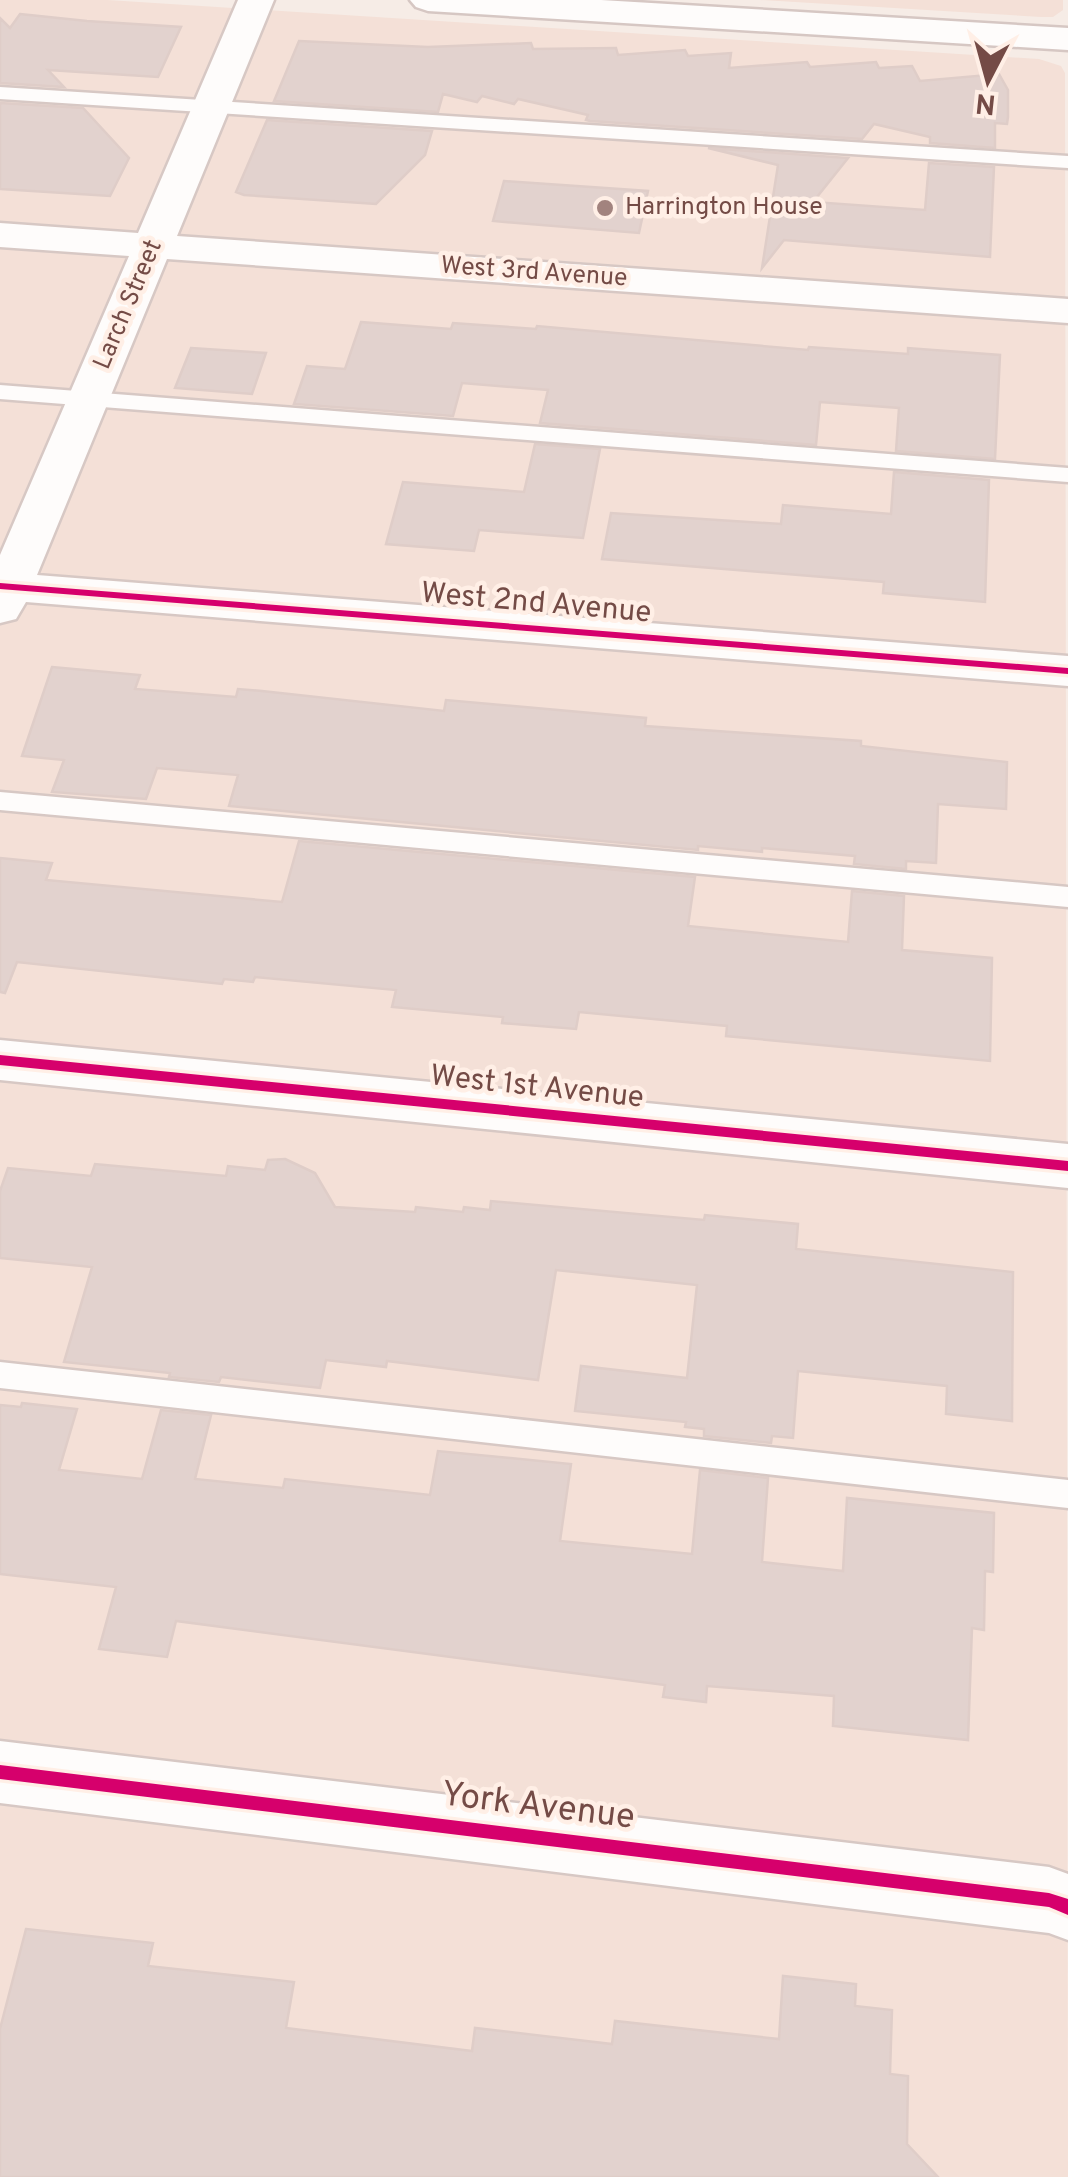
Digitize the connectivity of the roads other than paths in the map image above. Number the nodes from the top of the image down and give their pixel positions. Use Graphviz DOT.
graph roads {
  1 [pos="256,0"];
  2 [pos="428,0"];
  3 [pos="1068,39"];
  4 [pos="0,93"];
  5 [pos="213,107"];
  6 [pos="1068,162"];
  7 [pos="0,235"];
  8 [pos="154,246"];
  9 [pos="1068,311"];
  10 [pos="0,392"];
  11 [pos="89,399"];
  12 [pos="1068,475"];
  13 [pos="3,594"];
  14 [pos="1068,671"];
  15 [pos="0,801"];
  16 [pos="1068,897"];
  17 [pos="0,1060"];
  18 [pos="1068,1166"];
  19 [pos="0,1376"];
  20 [pos="1068,1494"];
  21 [pos="0,1772"];
  22 [pos="1068,1908"];
  1 -- 5 [label="street, Larch Street"];
  2 -- 3 [label="street"];
  4 -- 5 [label="lane"];
  5 -- 6 [label="lane"];
  5 -- 8 [label="street, Larch Street"];
  7 -- 8 [label="street, West 3rd Avenue"];
  8 -- 9 [label="street, West 3rd Avenue"];
  8 -- 11 [label="street, Larch Street"];
  10 -- 11 [label="lane"];
  11 -- 12 [label="lane"];
  11 -- 13 [label="street, Larch Street"];
  13 -- 14 [label="street, West 2nd Avenue"];
  15 -- 16 [label="lane"];
  17 -- 18 [label="street, West 1st Avenue"];
  19 -- 20 [label="lane"];
  21 -- 22 [label="street, York Avenue"];
}
